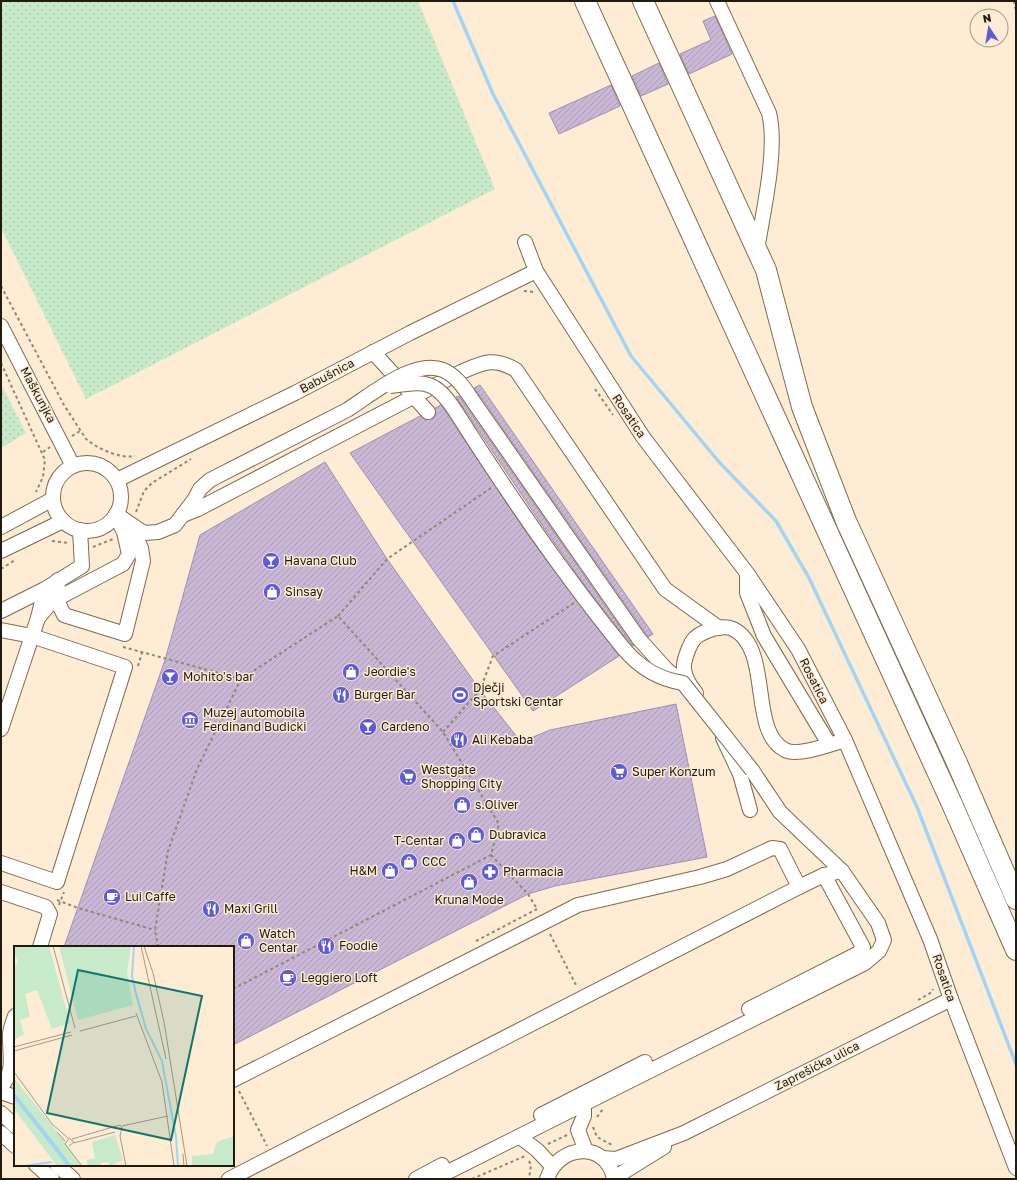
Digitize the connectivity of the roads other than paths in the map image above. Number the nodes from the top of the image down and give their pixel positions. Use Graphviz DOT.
graph roads {
  1 [pos="586,1"];
  2 [pos="643,1"];
  3 [pos="717,1"];
  4 [pos="525,242"];
  5 [pos="757,250"];
  6 [pos="536,271"];
  7 [pos="1,326"];
  8 [pos="373,352"];
  9 [pos="384,386"];
  10 [pos="413,397"];
  11 [pos="428,412"];
  12 [pos="73,466"];
  13 [pos="117,480"];
  14 [pos="53,499"];
  15 [pos="184,515"];
  16 [pos="116,516"];
  17 [pos="132,520"];
  18 [pos="63,521"];
  19 [pos="1,526"];
  20 [pos="80,530"];
  21 [pos="1,550"];
  22 [pos="746,573"];
  23 [pos="58,580"];
  24 [pos="45,589"];
  25 [pos="57,600"];
  26 [pos="1,611"];
  27 [pos="38,618"];
  28 [pos="719,628"];
  29 [pos="1,630"];
  30 [pos="32,636"];
  31 [pos="683,683"];
  32 [pos="1,729"];
  33 [pos="845,740"];
  34 [pos="829,744"];
  35 [pos="750,810"];
  36 [pos="1,864"];
  37 [pos="842,871"];
  38 [pos="824,875"];
  39 [pos="799,887"];
  40 [pos="1,892"];
  41 [pos="1016,898"];
  42 [pos="40,946"];
  43 [pos="1016,950"];
  44 [pos="951,1000"];
  45 [pos="14,1019"];
  46 [pos="13,1066"];
  47 [pos="234,1079"];
  48 [pos="1,1086"];
  49 [pos="1,1092"];
  50 [pos="14,1097"];
  51 [pos="584,1104"];
  52 [pos="1,1114"];
  53 [pos="14,1125"];
  54 [pos="1,1133"];
  55 [pos="684,1133"];
  56 [pos="520,1137"];
  57 [pos="14,1145"];
  58 [pos="586,1151"];
  59 [pos="602,1158"];
  60 [pos="37,1166"];
  61 [pos="58,1166"];
  62 [pos="552,1166"];
  63 [pos="1016,1168"];
  64 [pos="52,1179"];
  65 [pos="73,1179"];
  66 [pos="229,1179"];
  67 [pos="416,1179"];
  68 [pos="434,1179"];
  69 [pos="547,1179"];
  70 [pos="614,1179"];
  71 [pos="618,1179"];
  1 -- 43 [label="highway"];
  2 -- 5 [label="highway"];
  3 -- 5 [label="street"];
  4 -- 6 [label="street, Rosatica"];
  5 -- 41 [label="highway"];
  6 -- 8 [label="street, Babušnica"];
  6 -- 22 [label="street, Rosatica"];
  7 -- 12 [label="street, Maškunjka"];
  8 -- 10 [label="street"];
  8 -- 13 [label="street, Babušnica"];
  9 -- 15 [label="street, bridge"];
  9 -- 31 [label="street, bridge"];
  9 -- 31 [label="street, bridge"];
  10 -- 11 [label="street"];
  10 -- 15 [label="street"];
  10 -- 28 [label="street"];
  12 -- 13 [label="street"];
  12 -- 14 [label="street"];
  13 -- 16 [label="street"];
  14 -- 18 [label="street"];
  14 -- 19 [label="street"];
  15 -- 17 [label="street"];
  16 -- 17 [label="street"];
  16 -- 20 [label="street"];
  16 -- 25 [label="street"];
  17 -- 25 [label="street"];
  18 -- 20 [label="street"];
  18 -- 21 [label="street"];
  20 -- 23 [label="street"];
  22 -- 33 [label="street, Rosatica"];
  22 -- 34 [label="street"];
  23 -- 24 [label="street"];
  23 -- 25 [label="street"];
  24 -- 26 [label="street"];
  24 -- 27 [label="street"];
  25 -- 27 [label="street"];
  27 -- 30 [label="street"];
  28 -- 34 [label="street"];
  28 -- 35 [label="street"];
  29 -- 30 [label="street"];
  30 -- 32 [label="street"];
  30 -- 36 [label="street"];
  31 -- 37 [label="street, bridge"];
  33 -- 34 [label="street"];
  33 -- 44 [label="street, Rosatica"];
  37 -- 38 [label="street"];
  37 -- 51 [label="street"];
  38 -- 39 [label="street"];
  38 -- 67 [label="street"];
  39 -- 47 [label="street"];
  39 -- 66 [label="street"];
  40 -- 42 [label="street"];
  44 -- 55 [label="street, Zaprešićka ulica"];
  44 -- 63 [label="street, Rosatica"];
  45 -- 46 [label="street"];
  46 -- 48 [label="street"];
  49 -- 50 [label="street"];
  51 -- 56 [label="street"];
  51 -- 58 [label="street"];
  52 -- 53 [label="street"];
  54 -- 57 [label="street"];
  55 -- 59 [label="street, Zaprešićka ulica"];
  55 -- 71 [label="street, Zaprešićka ulica"];
  56 -- 62 [label="street"];
  56 -- 68 [label="street"];
  58 -- 59 [label="street"];
  58 -- 62 [label="street"];
  59 -- 70 [label="street"];
  60 -- 64 [label="street"];
  61 -- 65 [label="street"];
  62 -- 69 [label="street"];
}
